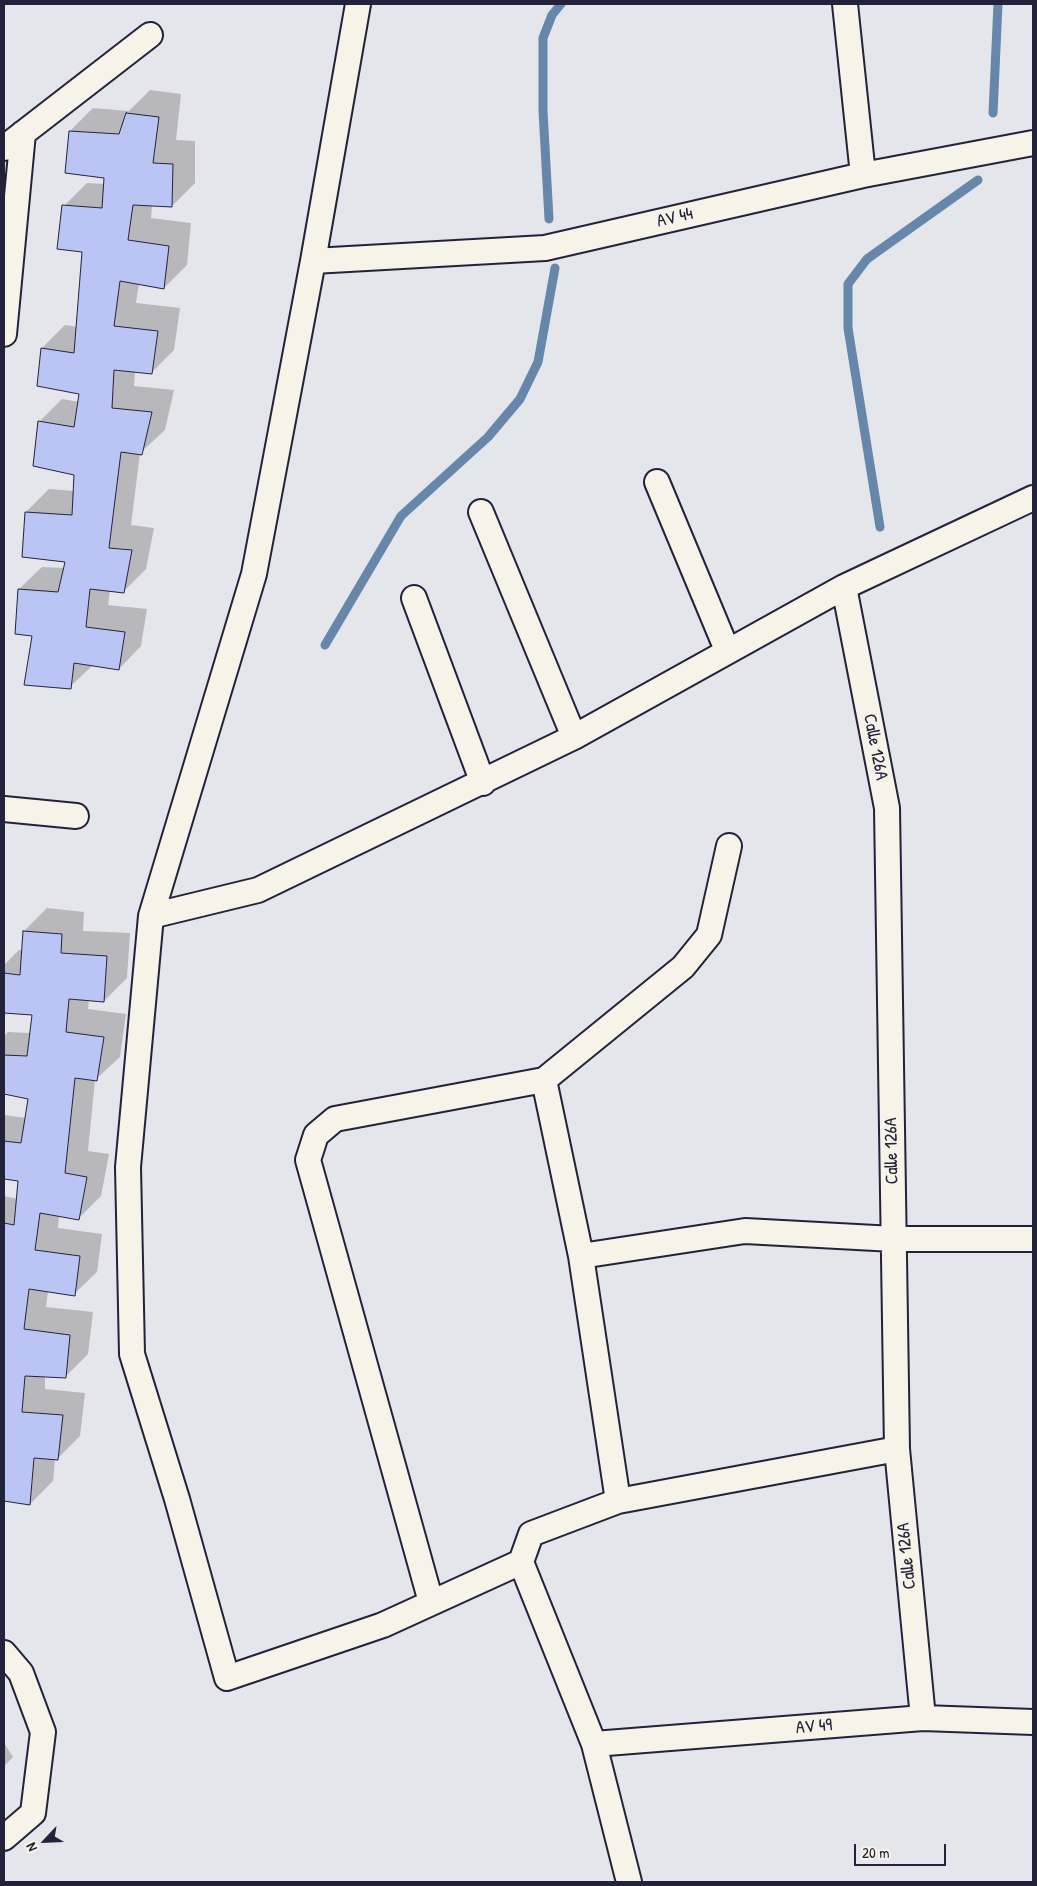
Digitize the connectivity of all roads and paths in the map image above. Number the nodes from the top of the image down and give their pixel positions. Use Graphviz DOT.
graph roads {
  1 [pos="358,4"];
  2 [pos="845,4"];
  3 [pos="150,35"];
  4 [pos="23,133"];
  5 [pos="1033,143"];
  6 [pos="4,148"];
  7 [pos="863,175"];
  8 [pos="314,261"];
  9 [pos="4,334"];
  10 [pos="657,482"];
  11 [pos="1033,498"];
  12 [pos="481,512"];
  13 [pos="844,587"];
  14 [pos="414,598"];
  15 [pos="727,650"];
  16 [pos="574,737"];
  17 [pos="482,783"];
  18 [pos="4,809"];
  19 [pos="76,816"];
  20 [pos="729,846"];
  21 [pos="151,916"];
  22 [pos="544,1080"];
  23 [pos="894,1239"];
  24 [pos="1033,1239"];
  25 [pos="580,1256"];
  26 [pos="897,1449"];
  27 [pos="618,1501"];
  28 [pos="521,1562"];
  29 [pos="431,1602"];
  30 [pos="4,1653"];
  31 [pos="923,1718"];
  32 [pos="1033,1722"];
  33 [pos="594,1744"];
  34 [pos="4,1838"];
  35 [pos="629,1882"];
  1 -- 8 [label="street"];
  2 -- 7 [label="street"];
  3 -- 4 [label="street"];
  4 -- 6 [label="street"];
  4 -- 9 [label="street"];
  5 -- 7 [label="street, AV 44"];
  7 -- 8 [label="street, AV 44"];
  8 -- 21 [label="street"];
  10 -- 15 [label="street"];
  11 -- 13 [label="street"];
  12 -- 16 [label="street"];
  13 -- 15 [label="street"];
  13 -- 23 [label="street, Calle 126A"];
  14 -- 17 [label="street"];
  15 -- 16 [label="street"];
  16 -- 17 [label="street"];
  17 -- 21 [label="street"];
  18 -- 19 [label="street"];
  20 -- 22 [label="street"];
  21 -- 29 [label="street"];
  22 -- 25 [label="street"];
  22 -- 29 [label="street"];
  23 -- 24 [label="street"];
  23 -- 25 [label="street"];
  23 -- 26 [label="street, Calle 126A"];
  25 -- 27 [label="street"];
  26 -- 27 [label="street"];
  26 -- 31 [label="street, Calle 126A"];
  27 -- 28 [label="street"];
  28 -- 29 [label="street"];
  28 -- 33 [label="street"];
  30 -- 34 [label="street"];
  31 -- 32 [label="street, AV 49"];
  31 -- 33 [label="street, AV 49"];
  33 -- 35 [label="street"];
}
